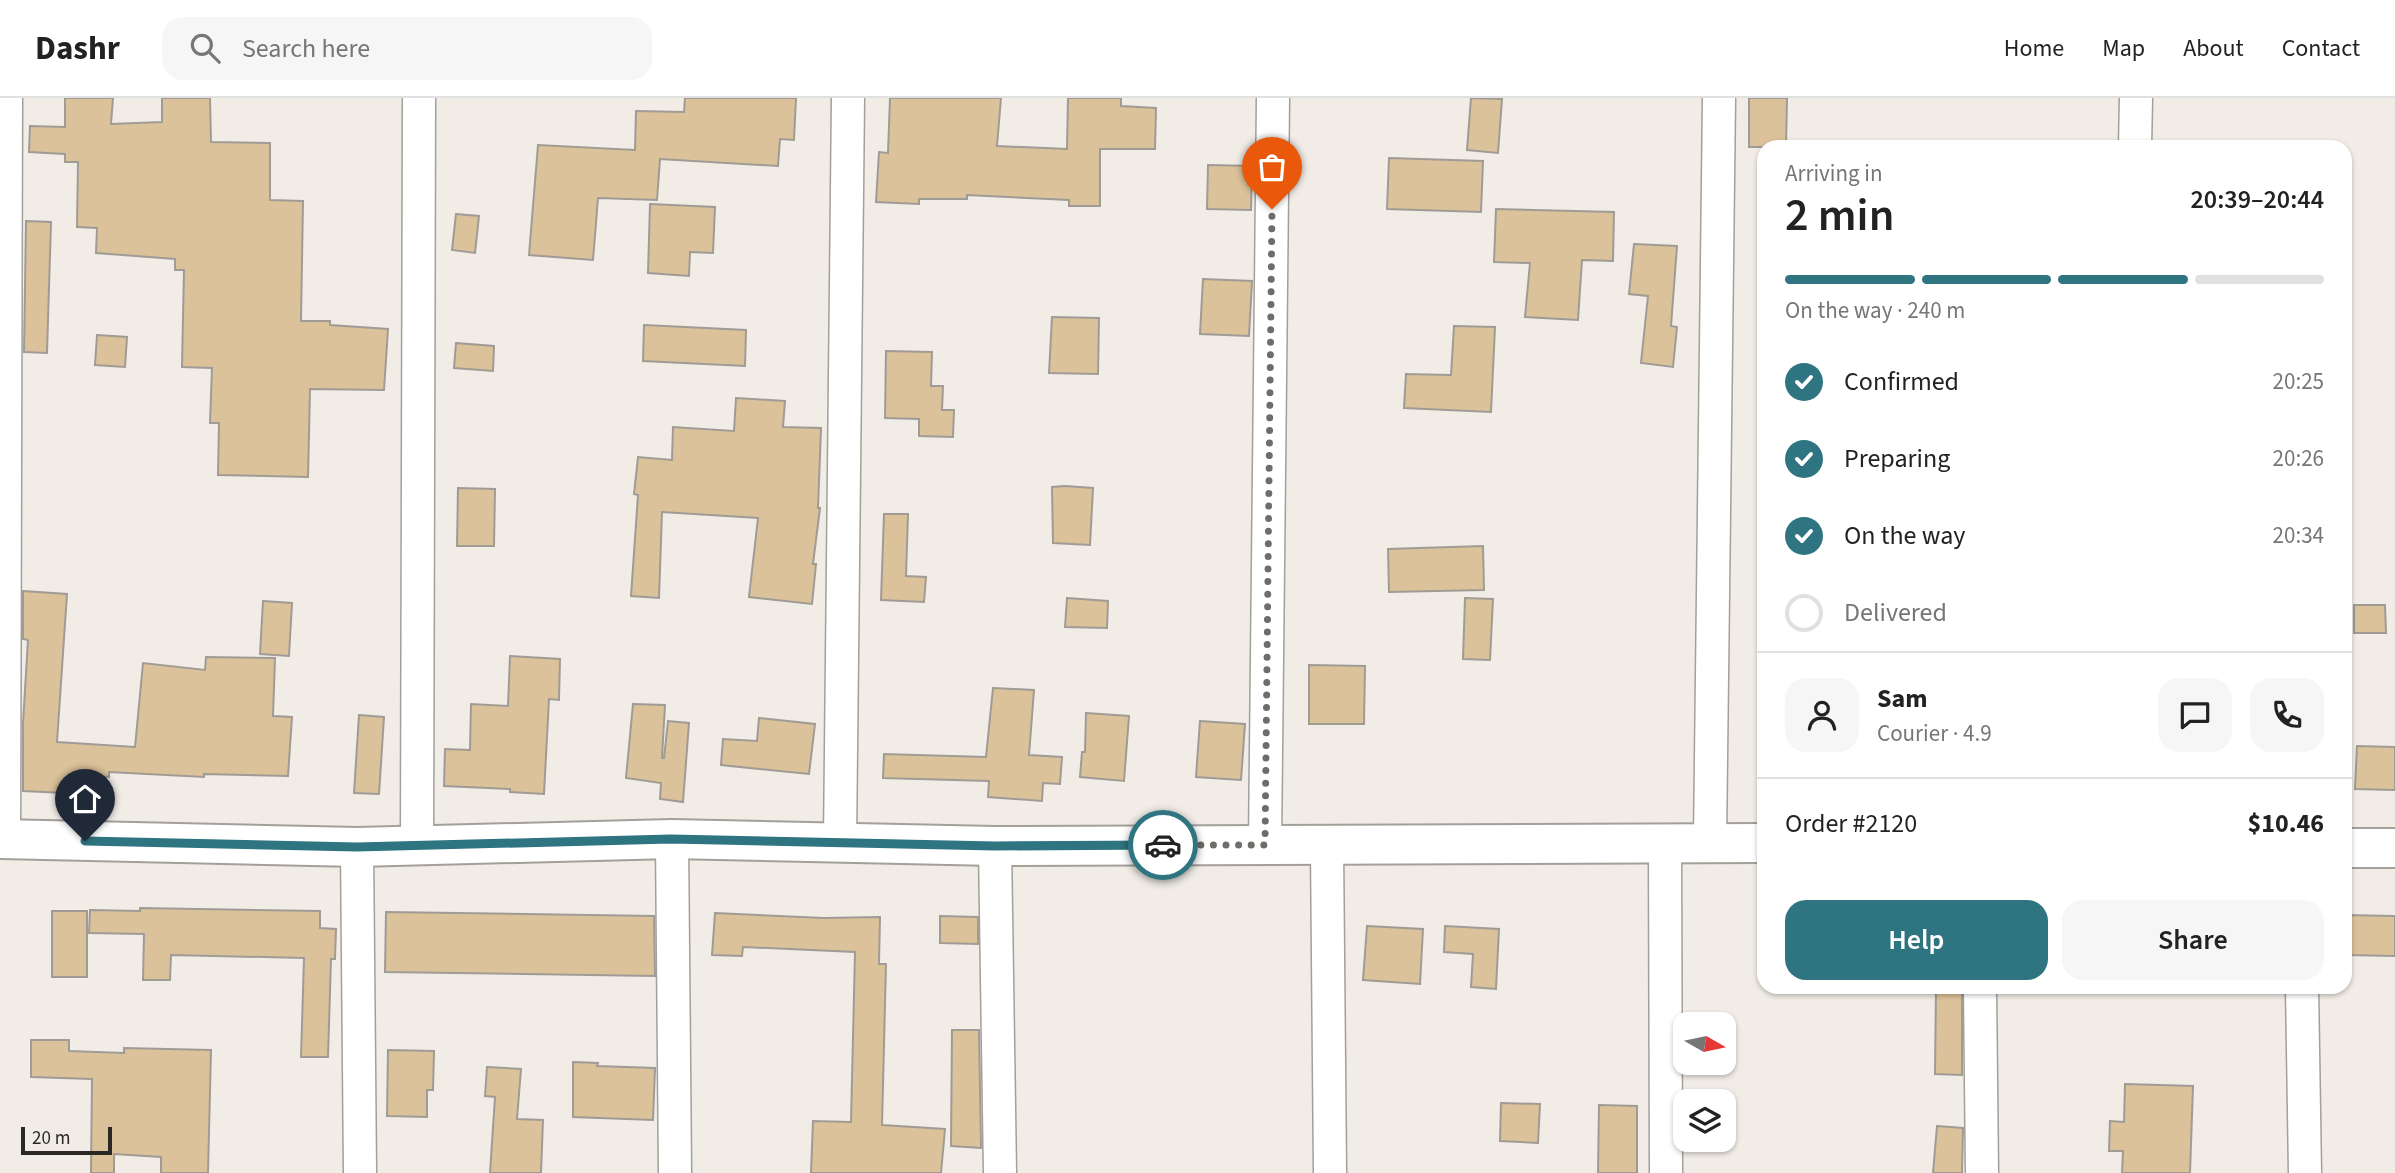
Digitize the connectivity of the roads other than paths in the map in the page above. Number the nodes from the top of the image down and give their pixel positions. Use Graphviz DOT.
graph roads {
  1 [pos="6,98"];
  2 [pos="419,98"];
  3 [pos="848,98"];
  4 [pos="1273,98"];
  5 [pos="1719,98"];
  6 [pos="2136,98"];
  7 [pos="2135,140"];
  8 [pos="2,839"];
  9 [pos="671,839"];
  10 [pos="1710,842"];
  11 [pos="840,843"];
  12 [pos="1665,843"];
  13 [pos="1757,843"];
  14 [pos="416,845"];
  15 [pos="1265,845"];
  16 [pos="995,846"];
  17 [pos="1327,846"];
  18 [pos="357,847"];
  19 [pos="2352,848"];
  20 [pos="2395,848"];
  21 [pos="1980,994"];
  22 [pos="2302,994"];
  23 [pos="360,1173"];
  24 [pos="675,1173"];
  25 [pos="1000,1173"];
  26 [pos="1330,1173"];
  27 [pos="1666,1173"];
  28 [pos="1982,1173"];
  29 [pos="2305,1173"];
  1 -- 8 [label="street"];
  2 -- 14 [label="street"];
  3 -- 11 [label="street"];
  4 -- 15 [label="street"];
  5 -- 10 [label="street"];
  6 -- 7 [label="street"];
  8 -- 18 [label="main road"];
  9 -- 11 [label="main road"];
  9 -- 14 [label="main road"];
  9 -- 24 [label="street"];
  10 -- 12 [label="main road"];
  10 -- 13 [label="main road"];
  11 -- 16 [label="main road"];
  12 -- 17 [label="main road"];
  12 -- 27 [label="street"];
  14 -- 18 [label="main road"];
  15 -- 16 [label="main road"];
  15 -- 17 [label="main road"];
  16 -- 25 [label="street"];
  17 -- 26 [label="street"];
  18 -- 23 [label="street"];
  19 -- 20 [label="main road"];
  21 -- 28 [label="street"];
  22 -- 29 [label="street"];
}
